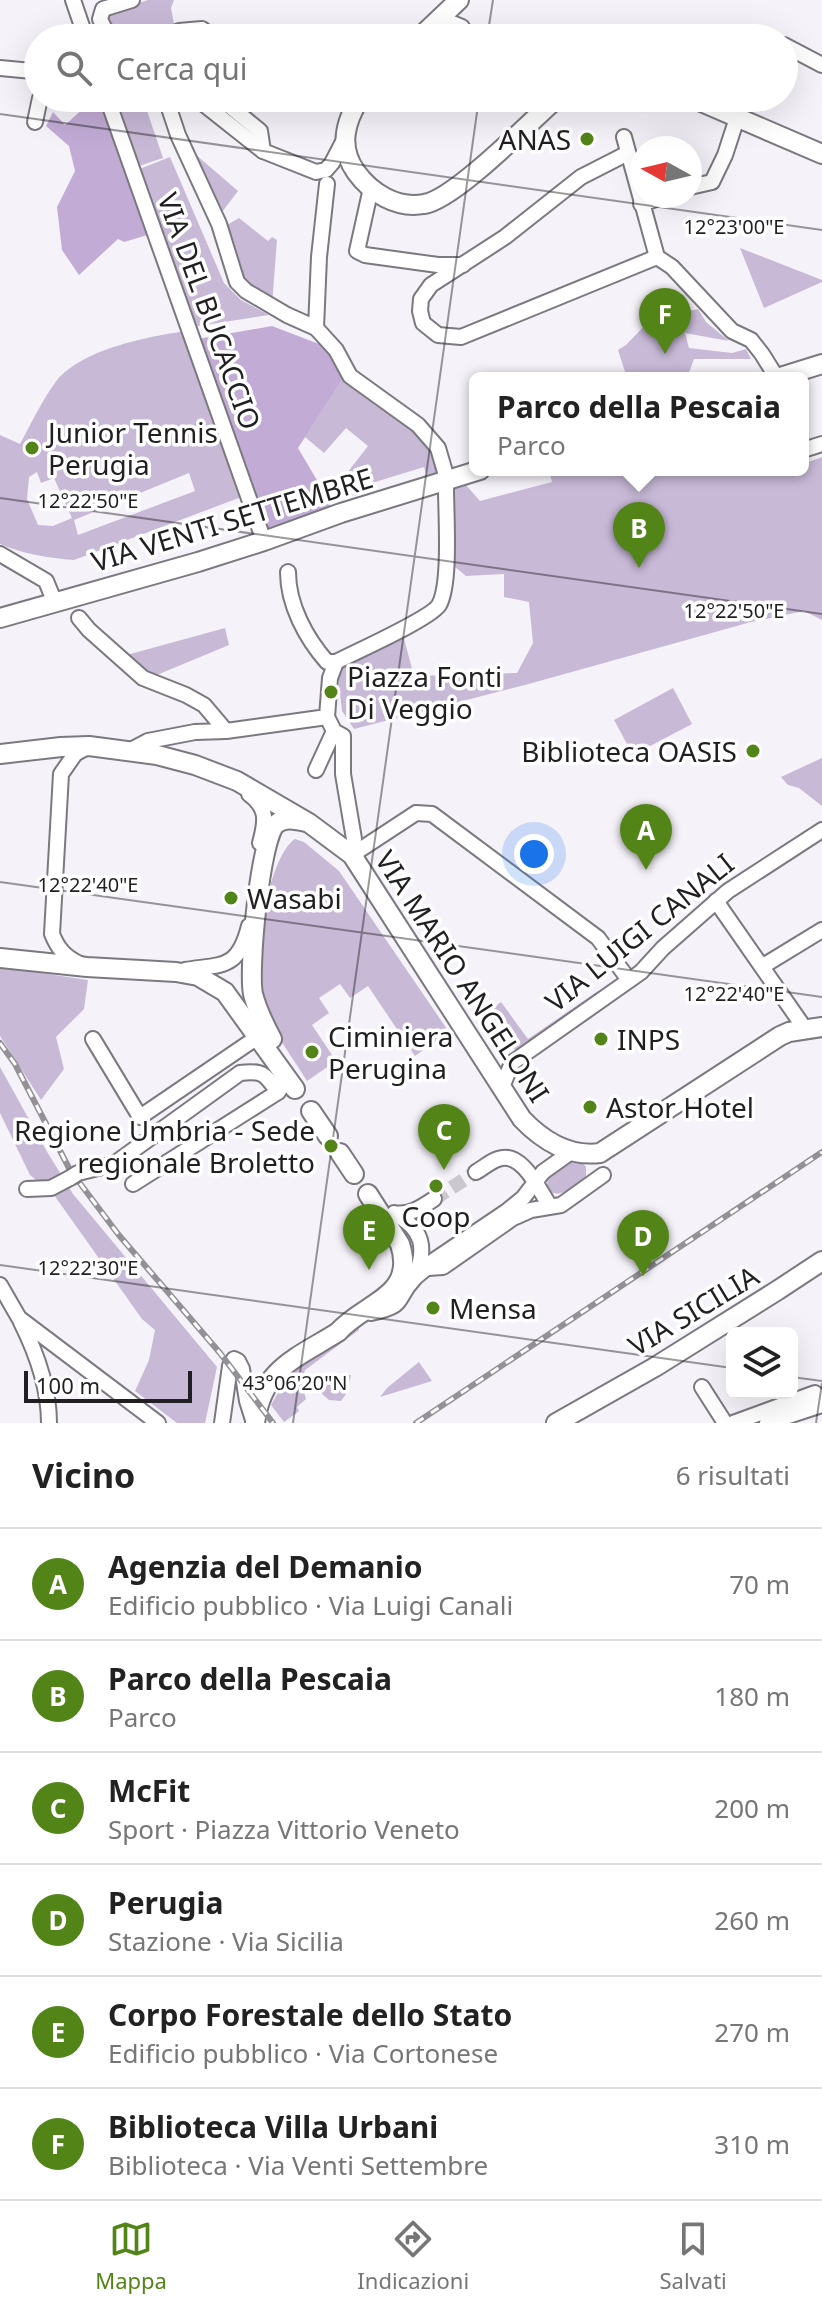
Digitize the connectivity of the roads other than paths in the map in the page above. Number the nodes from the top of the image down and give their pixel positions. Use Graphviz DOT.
graph roads {
  1 [pos="73,0"];
  2 [pos="132,0"];
  3 [pos="459,0"];
  4 [pos="440,18"];
  5 [pos="81,24"];
  6 [pos="102,24"];
  7 [pos="434,24"];
  8 [pos="455,24"];
  9 [pos="798,52"];
  10 [pos="822,65"];
  11 [pos="0,68"];
  12 [pos="24,70"];
  13 [pos="37,112"];
  14 [pos="112,112"];
  15 [pos="170,112"];
  16 [pos="214,112"];
  17 [pos="237,112"];
  18 [pos="352,112"];
  19 [pos="541,112"];
  20 [pos="724,112"];
  21 [pos="737,118"];
  22 [pos="35,122"];
  23 [pos="624,137"];
  24 [pos="345,138"];
  25 [pos="263,151"];
  26 [pos="628,153"];
  27 [pos="822,154"];
  28 [pos="630,161"];
  29 [pos="327,184"];
  30 [pos="702,184"];
  31 [pos="371,188"];
  32 [pos="642,208"];
  33 [pos="657,257"];
  34 [pos="464,265"];
  35 [pos="316,328"];
  36 [pos="822,364"];
  37 [pos="778,372"];
  38 [pos="797,372"];
  39 [pos="445,472"];
  40 [pos="469,473"];
  41 [pos="446,488"];
  42 [pos="264,541"];
  43 [pos="0,554"];
  44 [pos="288,572"];
  45 [pos="55,603"];
  46 [pos="0,618"];
  47 [pos="79,618"];
  48 [pos="332,662"];
  49 [pos="329,726"];
  50 [pos="226,731"];
  51 [pos="89,746"];
  52 [pos="131,750"];
  53 [pos="0,754"];
  54 [pos="316,770"];
  55 [pos="228,777"];
  56 [pos="309,823"];
  57 [pos="822,830"];
  58 [pos="352,855"];
  59 [pos="716,901"];
  60 [pos="822,930"];
  61 [pos="0,958"];
  62 [pos="763,966"];
  63 [pos="87,967"];
  64 [pos="176,972"];
  65 [pos="629,980"];
  66 [pos="822,1019"];
  67 [pos="822,1027"];
  68 [pos="795,1028"];
  69 [pos="259,1036"];
  70 [pos="93,1039"];
  71 [pos="287,1083"];
  72 [pos="502,1087"];
  73 [pos="311,1111"];
  74 [pos="328,1136"];
  75 [pos="571,1152"];
  76 [pos="340,1153"];
  77 [pos="590,1154"];
  78 [pos="476,1172"];
  79 [pos="354,1174"];
  80 [pos="534,1182"];
  81 [pos="133,1184"];
  82 [pos="27,1189"];
  83 [pos="370,1197"];
  84 [pos="428,1203"];
  85 [pos="550,1206"];
  86 [pos="395,1214"];
  87 [pos="822,1261"];
  88 [pos="428,1268"];
  89 [pos="415,1278"];
  90 [pos="0,1285"];
  91 [pos="373,1310"];
  92 [pos="19,1318"];
  93 [pos="702,1387"];
  94 [pos="820,1399"];
  95 [pos="590,1403"];
  96 [pos="49,1423"];
  97 [pos="158,1423"];
  98 [pos="222,1423"];
  99 [pos="254,1423"];
  100 [pos="542,1423"];
  101 [pos="556,1423"];
  102 [pos="725,1423"];
  103 [pos="733,1423"];
  104 [pos="767,1423"];
  1 -- 5 [label="street"];
  2 -- 6 [label="street"];
  3 -- 4 [label="main road"];
  4 -- 7 [label="main road"];
  4 -- 8 [label="street"];
  9 -- 10 [label="street"];
  11 -- 12 [label="street"];
  13 -- 22 [label="street"];
  14 -- 42 [label="street, VIA DEL BUCACCIO"];
  15 -- 35 [label="street"];
  16 -- 25 [label="street"];
  17 -- 25 [label="street"];
  18 -- 24 [label="main road"];
  19 -- 31 [label="main road"];
  20 -- 21 [label="main road"];
  21 -- 27 [label="main road"];
  21 -- 30 [label="street"];
  23 -- 26 [label="street"];
  24 -- 25 [label="street"];
  24 -- 31 [label="main road"];
  26 -- 28 [label="street"];
  26 -- 34 [label="street"];
  29 -- 35 [label="street"];
  31 -- 34 [label="street"];
  32 -- 33 [label="street"];
  33 -- 34 [label="street"];
  33 -- 37 [label="street"];
  35 -- 39 [label="street"];
  36 -- 38 [label="main road"];
  40 -- 42 [label="main road, VIA VENTI SETTEMBRE"];
  41 -- 48 [label="street"];
  42 -- 45 [label="main road, VIA VENTI SETTEMBRE"];
  43 -- 45 [label="street"];
  44 -- 48 [label="street"];
  45 -- 46 [label="main road, VIA VENTI SETTEMBRE"];
  47 -- 50 [label="street"];
  48 -- 49 [label="street"];
  49 -- 50 [label="street"];
  49 -- 54 [label="street"];
  49 -- 58 [label="street"];
  50 -- 52 [label="street"];
  51 -- 52 [label="main road, VIA MARIO ANGELONI"];
  51 -- 53 [label="main road, VIA MARIO ANGELONI"];
  51 -- 63 [label="street"];
  52 -- 55 [label="main road, VIA MARIO ANGELONI"];
  55 -- 56 [label="main road, VIA MARIO ANGELONI"];
  55 -- 64 [label="street"];
  56 -- 58 [label="main road, VIA MARIO ANGELONI"];
  56 -- 71 [label="main road"];
  57 -- 59 [label="street, VIA LUIGI CANALI"];
  58 -- 65 [label="street"];
  58 -- 72 [label="main road, VIA MARIO ANGELONI"];
  59 -- 62 [label="street"];
  59 -- 65 [label="street, VIA LUIGI CANALI"];
  60 -- 62 [label="street"];
  61 -- 63 [label="main road"];
  62 -- 68 [label="street"];
  63 -- 64 [label="main road"];
  64 -- 69 [label="main road"];
  65 -- 72 [label="street, VIA LUIGI CANALI"];
  66 -- 68 [label="main road"];
  67 -- 68 [label="main road"];
  68 -- 77 [label="main road"];
  69 -- 70 [label="street"];
  69 -- 71 [label="main road"];
  71 -- 81 [label="street"];
  71 -- 82 [label="street"];
  72 -- 75 [label="main road, VIA MARIO ANGELONI"];
  73 -- 74 [label="main road"];
  75 -- 77 [label="main road"];
  75 -- 80 [label="street"];
  76 -- 79 [label="main road"];
  77 -- 85 [label="street"];
  78 -- 80 [label="street"];
  80 -- 85 [label="street"];
  80 -- 88 [label="street"];
  83 -- 86 [label="street"];
  83 -- 91 [label="main road"];
  84 -- 86 [label="street"];
  85 -- 88 [label="street"];
  86 -- 89 [label="street"];
  87 -- 95 [label="main road, VIA SICILIA"];
  88 -- 89 [label="street"];
  89 -- 91 [label="street"];
  90 -- 92 [label="street"];
  91 -- 99 [label="main road"];
  92 -- 96 [label="street"];
  92 -- 97 [label="street"];
  93 -- 102 [label="street"];
  94 -- 103 [label="street"];
  94 -- 104 [label="street"];
  95 -- 100 [label="main road"];
  95 -- 101 [label="main road"];
  98 -- 99 [label="street"];
}
